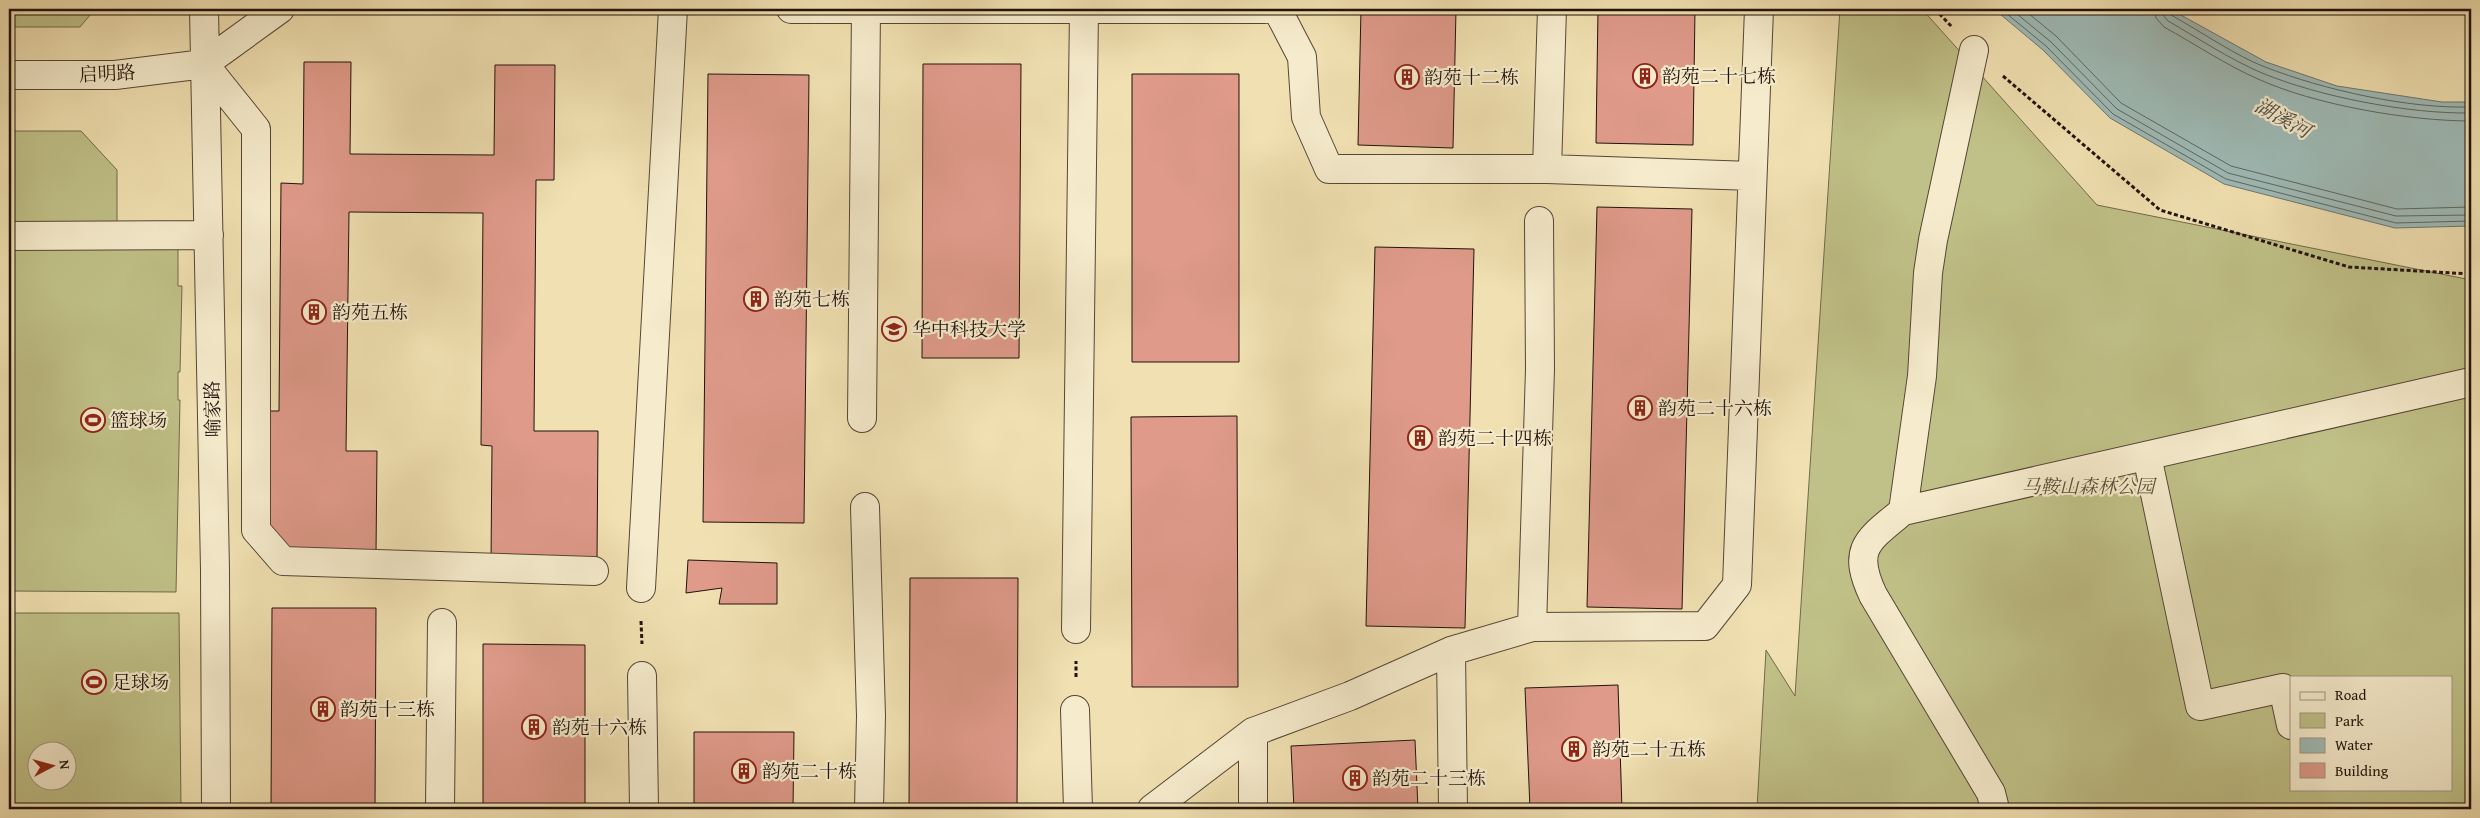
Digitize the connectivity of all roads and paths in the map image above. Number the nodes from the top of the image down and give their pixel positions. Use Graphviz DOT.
graph roads {
  1 [pos="204,9"];
  2 [pos="280,9"];
  3 [pos="674,9"];
  4 [pos="791,9"];
  5 [pos="866,9"];
  6 [pos="1265,9"];
  7 [pos="1277,9"];
  8 [pos="1552,9"];
  9 [pos="1759,9"];
  10 [pos="1935,9"];
  11 [pos="1084,10"];
  12 [pos="1974,50"];
  13 [pos="204,64"];
  14 [pos="9,75"];
  15 [pos="1547,169"];
  16 [pos="1752,176"];
  17 [pos="1539,221"];
  18 [pos="9,236"];
  19 [pos="209,236"];
  20 [pos="2471,274"];
  21 [pos="2471,382"];
  22 [pos="862,418"];
  23 [pos="2147,456"];
  24 [pos="865,507"];
  25 [pos="1903,512"];
  26 [pos="594,571"];
  27 [pos="640,588"];
  28 [pos="442,623"];
  29 [pos="1532,627"];
  30 [pos="1076,629"];
  31 [pos="1451,651"];
  32 [pos="642,676"];
  33 [pos="1075,710"];
  34 [pos="2290,721"];
  35 [pos="1254,732"];
  36 [pos="216,809"];
  37 [pos="440,809"];
  38 [pos="644,809"];
  39 [pos="869,809"];
  40 [pos="1078,809"];
  41 [pos="1152,809"];
  42 [pos="1253,809"];
  43 [pos="1454,809"];
  44 [pos="1995,809"];
  1 -- 13 [label="street, 喻家路"];
  2 -- 13 [label="street"];
  3 -- 27 [label="street"];
  4 -- 5 [label="street"];
  5 -- 11 [label="street"];
  5 -- 22 [label="street"];
  6 -- 11 [label="street"];
  7 -- 15 [label="street"];
  8 -- 15 [label="street"];
  9 -- 16 [label="street"];
  10 -- 12 [label="path"];
  11 -- 30 [label="street"];
  12 -- 20 [label="path"];
  12 -- 25 [label="street"];
  13 -- 14 [label="street, 启明路"];
  13 -- 19 [label="street, 喻家路"];
  13 -- 26 [label="street"];
  15 -- 16 [label="street"];
  16 -- 29 [label="street"];
  17 -- 29 [label="street"];
  18 -- 19 [label="street"];
  19 -- 36 [label="street, 喻家路"];
  21 -- 23 [label="street"];
  23 -- 25 [label="street"];
  23 -- 34 [label="street"];
  24 -- 39 [label="street"];
  25 -- 44 [label="street"];
  27 -- 32 [label="path"];
  28 -- 37 [label="street"];
  29 -- 31 [label="street"];
  30 -- 33 [label="path"];
  31 -- 35 [label="street"];
  31 -- 43 [label="street"];
  32 -- 38 [label="street"];
  33 -- 40 [label="street"];
  35 -- 41 [label="street"];
  35 -- 42 [label="street"];
}
